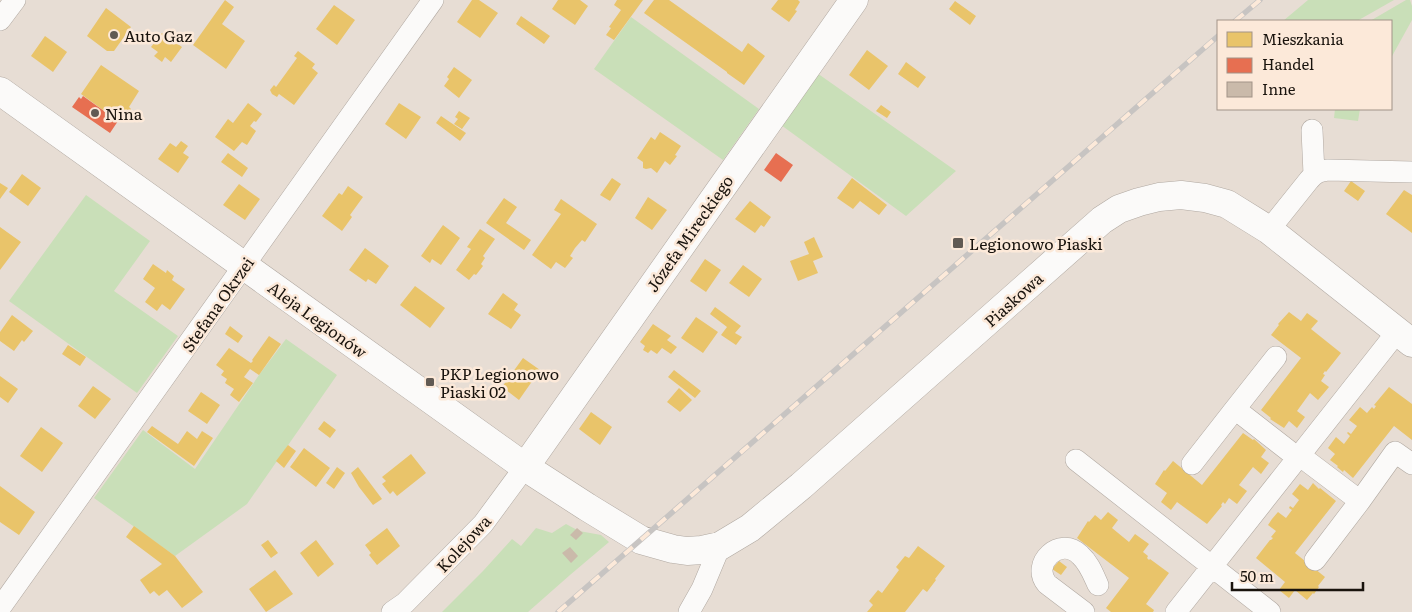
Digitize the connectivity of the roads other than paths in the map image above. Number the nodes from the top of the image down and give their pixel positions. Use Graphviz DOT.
graph roads {
  1 [pos="15,0"];
  2 [pos="433,0"];
  3 [pos="854,0"];
  4 [pos="0,20"];
  5 [pos="0,91"];
  6 [pos="1312,130"];
  7 [pos="1412,172"];
  8 [pos="1314,174"];
  9 [pos="1269,230"];
  10 [pos="244,266"];
  11 [pos="1405,338"];
  12 [pos="1276,357"];
  13 [pos="1235,409"];
  14 [pos="1289,451"];
  15 [pos="1076,460"];
  16 [pos="1307,461"];
  17 [pos="1192,464"];
  18 [pos="1412,464"];
  19 [pos="525,467"];
  20 [pos="1360,501"];
  21 [pos="641,540"];
  22 [pos="720,546"];
  23 [pos="1315,560"];
  24 [pos="1212,566"];
  25 [pos="1098,585"];
  26 [pos="0,608"];
  27 [pos="392,612"];
  28 [pos="689,612"];
  29 [pos="1084,612"];
  30 [pos="1176,612"];
  31 [pos="1270,612"];
  1 -- 4 [label="street"];
  2 -- 10 [label="street, Stefana Okrzei"];
  3 -- 19 [label="street, Józefa Mireckiego"];
  5 -- 10 [label="street, Aleja Legionów"];
  6 -- 8 [label="street"];
  7 -- 8 [label="street"];
  8 -- 9 [label="street"];
  9 -- 11 [label="street, Piaskowa"];
  9 -- 22 [label="street, Piaskowa"];
  10 -- 19 [label="street, Aleja Legionów"];
  10 -- 26 [label="street, Stefana Okrzei"];
  11 -- 24 [label="street, Piaskowa"];
  12 -- 13 [label="street"];
  13 -- 14 [label="street"];
  13 -- 17 [label="street"];
  15 -- 24 [label="street"];
  16 -- 20 [label="street"];
  18 -- 20 [label="street"];
  19 -- 21 [label="street, Aleja Legionów"];
  19 -- 27 [label="street, Kolejowa"];
  20 -- 23 [label="street"];
  21 -- 22 [label="street, Piaskowa"];
  22 -- 28 [label="street"];
  24 -- 30 [label="street, Piaskowa"];
  24 -- 31 [label="street"];
  25 -- 29 [label="street"];
}
